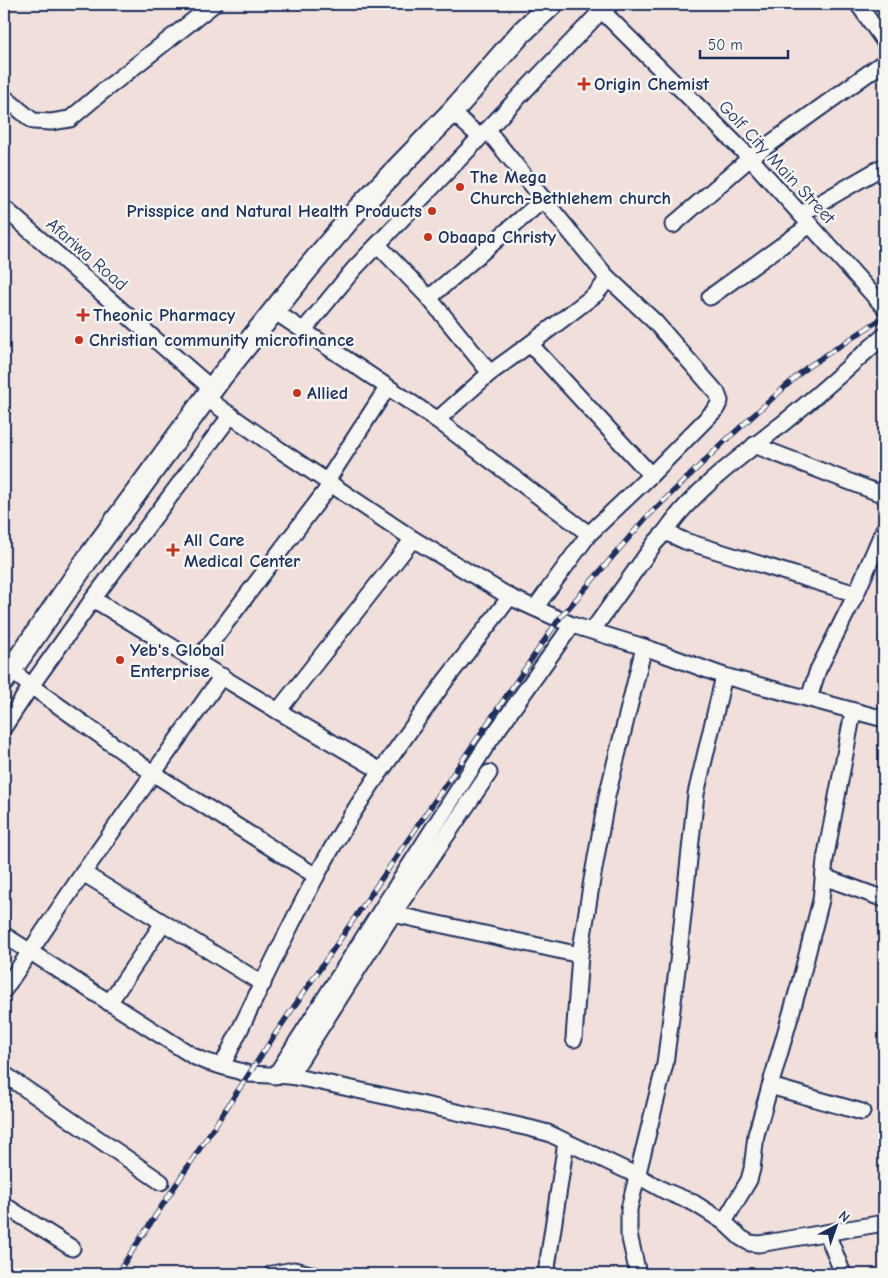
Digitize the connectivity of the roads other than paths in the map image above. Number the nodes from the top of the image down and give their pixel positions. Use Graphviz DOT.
graph roads {
  1 [pos="214,4"];
  2 [pos="552,4"];
  3 [pos="858,4"];
  4 [pos="603,6"];
  5 [pos="884,41"];
  6 [pos="884,62"];
  7 [pos="4,97"];
  8 [pos="452,112"];
  9 [pos="483,134"];
  10 [pos="750,158"];
  11 [pos="884,166"];
  12 [pos="544,199"];
  13 [pos="4,208"];
  14 [pos="805,220"];
  15 [pos="673,225"];
  16 [pos="378,245"];
  17 [pos="606,276"];
  18 [pos="710,297"];
  19 [pos="428,298"];
  20 [pos="884,307"];
  21 [pos="274,311"];
  22 [pos="303,331"];
  23 [pos="884,336"];
  24 [pos="530,344"];
  25 [pos="490,373"];
  26 [pos="387,388"];
  27 [pos="209,393"];
  28 [pos="232,415"];
  29 [pos="437,420"];
  30 [pos="754,445"];
  31 [pos="651,475"];
  32 [pos="329,483"];
  33 [pos="884,494"];
  34 [pos="884,529"];
  35 [pos="665,532"];
  36 [pos="589,534"];
  37 [pos="413,539"];
  38 [pos="856,594"];
  39 [pos="510,597"];
  40 [pos="93,598"];
  41 [pos="535,608"];
  42 [pos="572,625"];
  43 [pos="592,631"];
  44 [pos="644,647"];
  45 [pos="197,660"];
  46 [pos="6,672"];
  47 [pos="222,676"];
  48 [pos="724,676"];
  49 [pos="31,686"];
  50 [pos="809,698"];
  51 [pos="278,711"];
  52 [pos="854,712"];
  53 [pos="884,719"];
  54 [pos="4,727"];
  55 [pos="381,771"];
  56 [pos="489,773"];
  57 [pos="154,774"];
  58 [pos="83,873"];
  59 [pos="316,876"];
  60 [pos="824,877"];
  61 [pos="884,899"];
  62 [pos="393,914"];
  63 [pos="162,923"];
  64 [pos="4,935"];
  65 [pos="30,952"];
  66 [pos="580,956"];
  67 [pos="263,984"];
  68 [pos="4,990"];
  69 [pos="109,1003"];
  70 [pos="574,1039"];
  71 [pos="222,1066"];
  72 [pos="4,1074"];
  73 [pos="275,1076"];
  74 [pos="290,1076"];
  75 [pos="770,1086"];
  76 [pos="862,1112"];
  77 [pos="566,1142"];
  78 [pos="638,1176"];
  79 [pos="161,1182"];
  80 [pos="4,1205"];
  81 [pos="724,1222"];
  82 [pos="884,1223"];
  83 [pos="827,1233"];
  84 [pos="72,1248"];
  85 [pos="272,1274"];
  86 [pos="311,1274"];
  87 [pos="546,1274"];
  88 [pos="638,1274"];
  89 [pos="843,1274"];
  1 -- 7 [label="street"];
  2 -- 8 [label="highway"];
  3 -- 5 [label="street"];
  4 -- 9 [label="street"];
  4 -- 10 [label="street, Golf City Main Street"];
  6 -- 10 [label="street"];
  8 -- 9 [label="street"];
  8 -- 21 [label="highway"];
  9 -- 12 [label="street"];
  9 -- 16 [label="street"];
  10 -- 14 [label="street, Golf City Main Street"];
  10 -- 15 [label="street"];
  11 -- 14 [label="street"];
  12 -- 17 [label="street"];
  12 -- 19 [label="street"];
  13 -- 27 [label="street, Afariwa Road"];
  14 -- 18 [label="street"];
  14 -- 20 [label="street, Golf City Main Street"];
  16 -- 19 [label="street"];
  16 -- 22 [label="street"];
  17 -- 24 [label="street"];
  17 -- 31 [label="street"];
  19 -- 25 [label="street"];
  21 -- 22 [label="street"];
  21 -- 27 [label="highway"];
  22 -- 26 [label="street"];
  23 -- 30 [label="street"];
  24 -- 25 [label="street"];
  24 -- 31 [label="street"];
  25 -- 29 [label="street"];
  26 -- 29 [label="street"];
  26 -- 32 [label="street"];
  27 -- 28 [label="street, Afariwa Road"];
  27 -- 46 [label="highway"];
  28 -- 32 [label="street, Afariwa Road"];
  28 -- 40 [label="street"];
  29 -- 36 [label="street"];
  30 -- 33 [label="street"];
  30 -- 35 [label="street"];
  31 -- 36 [label="street"];
  32 -- 37 [label="street, Afariwa Road"];
  32 -- 45 [label="street"];
  34 -- 38 [label="street"];
  35 -- 38 [label="street"];
  35 -- 43 [label="street"];
  36 -- 41 [label="street"];
  37 -- 39 [label="street, Afariwa Road"];
  37 -- 51 [label="street"];
  38 -- 50 [label="street"];
  39 -- 41 [label="street, Afariwa Road"];
  39 -- 55 [label="street"];
  40 -- 45 [label="street"];
  40 -- 49 [label="street"];
  41 -- 42 [label="street, Afariwa Road"];
  42 -- 43 [label="street, Afariwa Road"];
  42 -- 73 [label="street"];
  43 -- 44 [label="street, Afariwa Road"];
  44 -- 48 [label="street, Afariwa Road"];
  44 -- 66 [label="street"];
  45 -- 47 [label="street"];
  46 -- 49 [label="street"];
  47 -- 51 [label="street"];
  47 -- 57 [label="street"];
  48 -- 50 [label="street, Afariwa Road"];
  48 -- 78 [label="street"];
  49 -- 54 [label="street"];
  49 -- 57 [label="street"];
  50 -- 52 [label="street, Afariwa Road"];
  51 -- 55 [label="street"];
  52 -- 53 [label="street, Afariwa Road"];
  52 -- 60 [label="street"];
  55 -- 59 [label="street"];
  56 -- 62 [label="street"];
  57 -- 58 [label="street"];
  57 -- 59 [label="street"];
  58 -- 63 [label="street"];
  58 -- 65 [label="street"];
  59 -- 67 [label="street"];
  60 -- 61 [label="street"];
  60 -- 75 [label="street"];
  62 -- 66 [label="street"];
  62 -- 74 [label="street"];
  63 -- 67 [label="street"];
  63 -- 69 [label="street"];
  64 -- 65 [label="street"];
  65 -- 68 [label="street"];
  65 -- 69 [label="street"];
  66 -- 70 [label="street"];
  67 -- 71 [label="street"];
  69 -- 71 [label="street"];
  71 -- 73 [label="street"];
  72 -- 79 [label="street"];
  73 -- 74 [label="street"];
  74 -- 77 [label="street"];
  75 -- 76 [label="street"];
  75 -- 81 [label="street"];
  77 -- 78 [label="street"];
  77 -- 87 [label="street"];
  78 -- 81 [label="street"];
  78 -- 88 [label="street"];
  80 -- 84 [label="street"];
  81 -- 83 [label="street"];
  82 -- 83 [label="street"];
  83 -- 89 [label="street"];
  85 -- 86 [label="street"];
}
